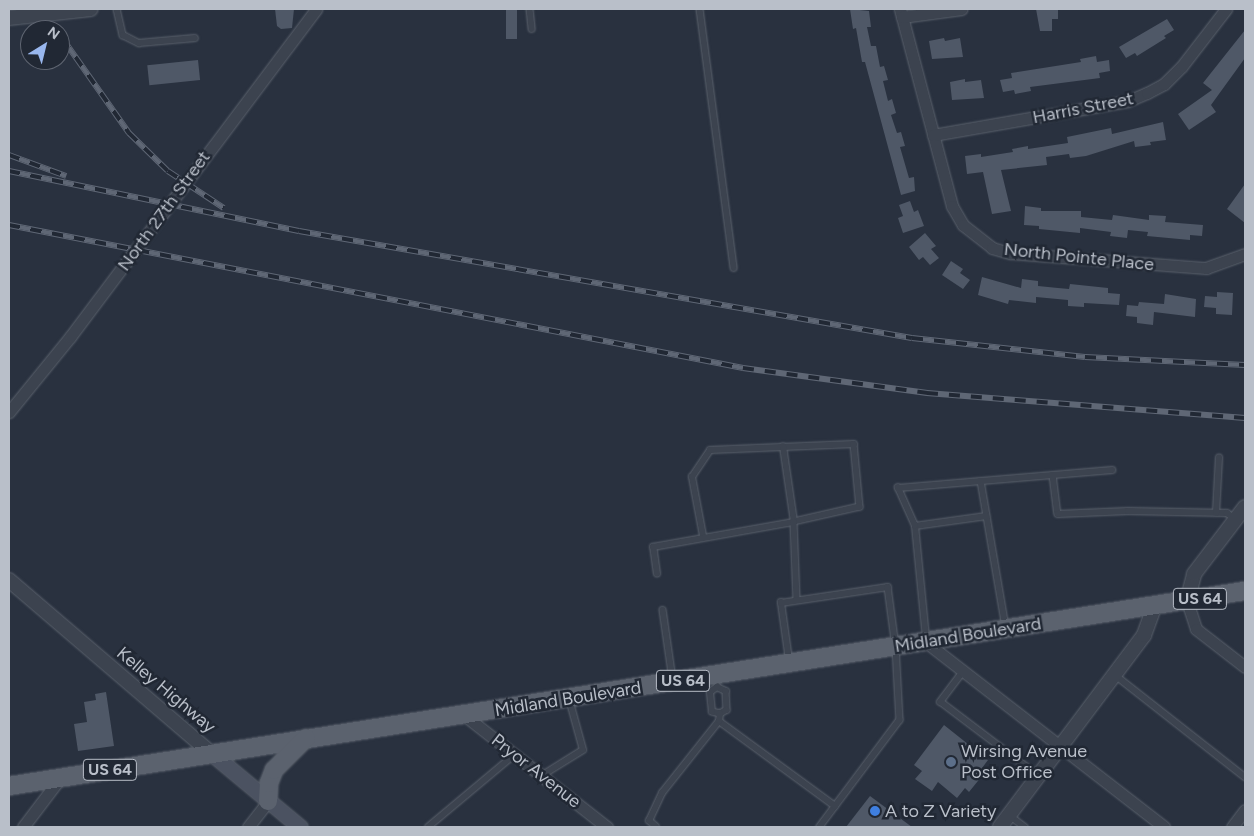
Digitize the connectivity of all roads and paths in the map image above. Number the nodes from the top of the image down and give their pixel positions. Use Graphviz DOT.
graph roads {
  1 [pos="92,9"];
  2 [pos="116,9"];
  3 [pos="316,9"];
  4 [pos="530,9"];
  5 [pos="700,9"];
  6 [pos="961,9"];
  7 [pos="1226,9"];
  8 [pos="901,13"];
  9 [pos="9,18"];
  10 [pos="532,29"];
  11 [pos="195,38"];
  12 [pos="933,135"];
  13 [pos="1245,254"];
  14 [pos="734,268"];
  15 [pos="9,412"];
  16 [pos="783,447"];
  17 [pos="1219,458"];
  18 [pos="1112,470"];
  19 [pos="1053,475"];
  20 [pos="981,481"];
  21 [pos="1245,507"];
  22 [pos="1216,513"];
  23 [pos="986,516"];
  24 [pos="1236,518"];
  25 [pos="794,522"];
  26 [pos="915,526"];
  27 [pos="703,536"];
  28 [pos="657,574"];
  29 [pos="9,580"];
  30 [pos="1245,591"];
  31 [pos="797,600"];
  32 [pos="1187,601"];
  33 [pos="1155,604"];
  34 [pos="662,610"];
  35 [pos="1007,629"];
  36 [pos="927,643"];
  37 [pos="896,647"];
  38 [pos="790,663"];
  39 [pos="1245,666"];
  40 [pos="964,671"];
  41 [pos="1114,674"];
  42 [pos="718,681"];
  43 [pos="673,682"];
  44 [pos="569,699"];
  45 [pos="464,716"];
  46 [pos="719,717"];
  47 [pos="306,738"];
  48 [pos="1061,747"];
  49 [pos="210,752"];
  50 [pos="514,755"];
  51 [pos="541,776"];
  52 [pos="1039,776"];
  53 [pos="61,777"];
  54 [pos="1245,777"];
  55 [pos="9,786"];
  56 [pos="268,801"];
  57 [pos="834,806"];
  58 [pos="1245,810"];
  59 [pos="1009,815"];
  60 [pos="23,827"];
  61 [pos="248,827"];
  62 [pos="300,827"];
  63 [pos="428,827"];
  64 [pos="607,827"];
  65 [pos="656,827"];
  66 [pos="820,827"];
  67 [pos="1000,827"];
  68 [pos="1025,827"];
  69 [pos="1164,827"];
  70 [pos="1232,827"];
  1 -- 9 [label="street"];
  2 -- 11 [label="lane"];
  3 -- 15 [label="street, North 27th Street"];
  4 -- 10 [label="lane"];
  5 -- 14 [label="lane"];
  6 -- 8 [label="street"];
  7 -- 12 [label="street, Harris Street"];
  8 -- 12 [label="street, North Pointe Place"];
  12 -- 13 [label="street, North Pointe Place"];
  16 -- 25 [label="lane"];
  16 -- 25 [label="lane"];
  16 -- 27 [label="lane"];
  17 -- 22 [label="lane"];
  18 -- 19 [label="lane"];
  19 -- 20 [label="lane"];
  19 -- 22 [label="lane"];
  20 -- 23 [label="lane"];
  20 -- 26 [label="lane"];
  21 -- 24 [label="street"];
  22 -- 24 [label="lane"];
  23 -- 26 [label="lane"];
  23 -- 35 [label="lane"];
  24 -- 32 [label="street"];
  25 -- 27 [label="lane"];
  25 -- 31 [label="lane"];
  26 -- 36 [label="lane"];
  27 -- 28 [label="lane"];
  29 -- 49 [label="street, Kelley Highway"];
  30 -- 32 [label="main road, Midland Boulevard / US 64"];
  31 -- 37 [label="lane"];
  31 -- 38 [label="lane"];
  32 -- 33 [label="main road, Midland Boulevard / US 64"];
  32 -- 39 [label="street"];
  33 -- 35 [label="main road, Midland Boulevard / US 64"];
  33 -- 41 [label="street"];
  34 -- 43 [label="lane"];
  35 -- 36 [label="main road, Midland Boulevard / US 64"];
  36 -- 37 [label="main road, Midland Boulevard / US 64"];
  36 -- 40 [label="street"];
  37 -- 38 [label="main road, Midland Boulevard / US 64"];
  37 -- 57 [label="lane"];
  38 -- 42 [label="main road, Midland Boulevard / US 64"];
  40 -- 48 [label="street"];
  40 -- 52 [label="lane"];
  41 -- 48 [label="street"];
  41 -- 54 [label="lane"];
  42 -- 43 [label="main road, Midland Boulevard / US 64"];
  42 -- 46 [label="lane"];
  42 -- 46 [label="lane"];
  43 -- 44 [label="main road, Midland Boulevard / US 64"];
  44 -- 45 [label="main road, Midland Boulevard / US 64"];
  44 -- 51 [label="lane"];
  45 -- 47 [label="main road, Midland Boulevard / US 64"];
  45 -- 50 [label="street, Pryor Avenue"];
  46 -- 57 [label="lane"];
  46 -- 65 [label="lane"];
  47 -- 49 [label="main road, Midland Boulevard / US 64"];
  47 -- 56 [label="main road"];
  48 -- 52 [label="street"];
  48 -- 69 [label="street"];
  49 -- 53 [label="main road, Midland Boulevard / US 64"];
  49 -- 56 [label="main road, Kelley Highway"];
  50 -- 51 [label="street, Pryor Avenue"];
  50 -- 63 [label="lane"];
  51 -- 64 [label="street, Pryor Avenue"];
  52 -- 59 [label="street"];
  53 -- 55 [label="main road, Midland Boulevard / US 64"];
  53 -- 60 [label="street"];
  56 -- 61 [label="street"];
  56 -- 62 [label="main road, Kelley Highway"];
  57 -- 66 [label="lane"];
  58 -- 70 [label="street"];
  59 -- 67 [label="street"];
  59 -- 68 [label="lane"];
}
